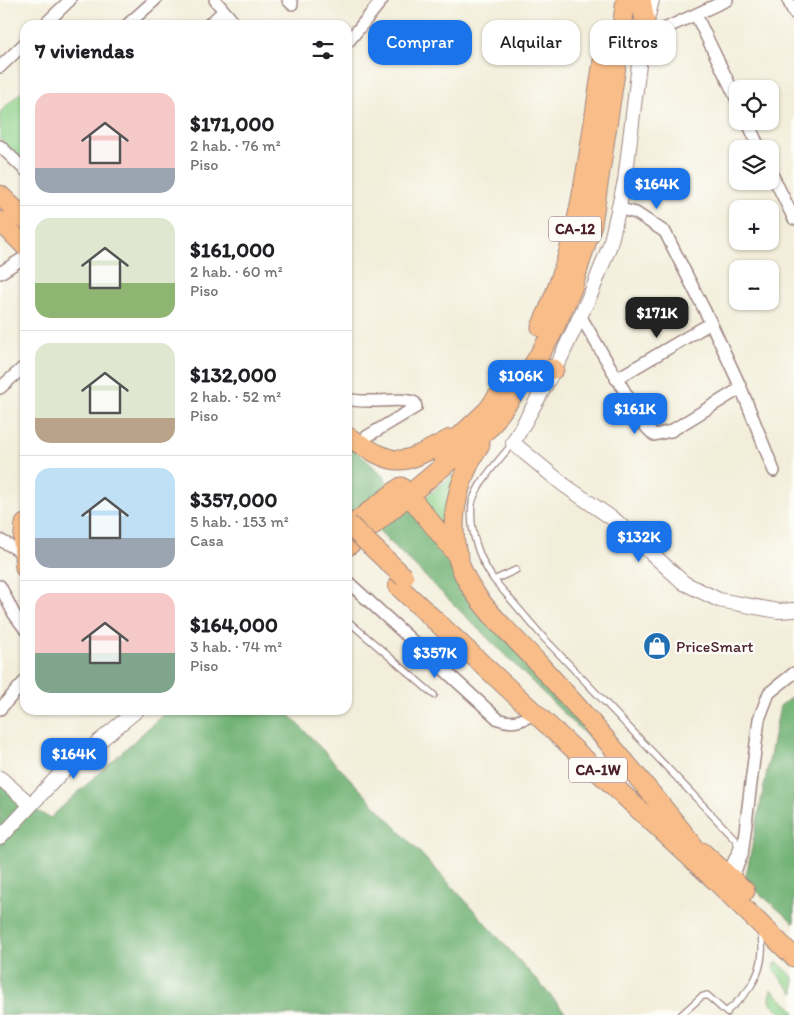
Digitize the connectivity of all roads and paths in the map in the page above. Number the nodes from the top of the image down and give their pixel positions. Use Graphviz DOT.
graph roads {
  1 [pos="70,0"];
  2 [pos="155,0"];
  3 [pos="215,0"];
  4 [pos="382,0"];
  5 [pos="614,0"];
  6 [pos="626,0"];
  7 [pos="641,0"];
  8 [pos="652,0"];
  9 [pos="727,0"];
  10 [pos="224,11"];
  11 [pos="696,15"];
  12 [pos="49,20"];
  13 [pos="133,20"];
  14 [pos="214,20"];
  15 [pos="232,20"];
  16 [pos="645,20"];
  17 [pos="645,20"];
  18 [pos="676,24"];
  19 [pos="352,37"];
  20 [pos="20,48"];
  21 [pos="639,65"];
  22 [pos="0,67"];
  23 [pos="729,83"];
  24 [pos="0,146"];
  25 [pos="20,165"];
  26 [pos="779,188"];
  27 [pos="0,194"];
  28 [pos="617,208"];
  29 [pos="0,211"];
  30 [pos="20,213"];
  31 [pos="794,219"];
  32 [pos="0,221"];
  33 [pos="20,229"];
  34 [pos="20,241"];
  35 [pos="20,260"];
  36 [pos="0,273"];
  37 [pos="581,317"];
  38 [pos="711,323"];
  39 [pos="554,369"];
  40 [pos="20,370"];
  41 [pos="526,376"];
  42 [pos="616,378"];
  43 [pos="0,388"];
  44 [pos="741,388"];
  45 [pos="352,400"];
  46 [pos="490,427"];
  47 [pos="466,430"];
  48 [pos="352,440"];
  49 [pos="513,443"];
  50 [pos="774,471"];
  51 [pos="399,496"];
  52 [pos="352,524"];
  53 [pos="352,530"];
  54 [pos="0,540"];
  55 [pos="352,542"];
  56 [pos="352,542"];
  57 [pos="20,557"];
  58 [pos="459,557"];
  59 [pos="516,570"];
  60 [pos="494,580"];
  61 [pos="401,582"];
  62 [pos="0,586"];
  63 [pos="352,586"];
  64 [pos="794,610"];
  65 [pos="20,622"];
  66 [pos="352,624"];
  67 [pos="794,673"];
  68 [pos="20,687"];
  69 [pos="434,695"];
  70 [pos="0,709"];
  71 [pos="536,713"];
  72 [pos="131,715"];
  73 [pos="0,778"];
  74 [pos="30,804"];
  75 [pos="0,838"];
  76 [pos="692,844"];
  77 [pos="729,875"];
  78 [pos="761,922"];
  79 [pos="794,938"];
  80 [pos="794,957"];
  81 [pos="727,1014"];
  82 [pos="681,1015"];
  1 -- 12 [label="street"];
  2 -- 13 [label="street"];
  3 -- 10 [label="street"];
  4 -- 19 [label="street"];
  5 -- 47 [label="highway, CA-12"];
  6 -- 41 [label="highway, CA-12"];
  7 -- 16 [label="highway"];
  8 -- 17 [label="street"];
  9 -- 11 [label="street"];
  10 -- 14 [label="street"];
  10 -- 15 [label="street"];
  11 -- 18 [label="street"];
  11 -- 23 [label="street"];
  20 -- 22 [label="street"];
  21 -- 28 [label="street"];
  24 -- 25 [label="street"];
  26 -- 31 [label="street"];
  27 -- 30 [label="highway"];
  28 -- 37 [label="street"];
  28 -- 38 [label="street"];
  29 -- 33 [label="highway"];
  32 -- 34 [label="highway"];
  35 -- 36 [label="street"];
  37 -- 39 [label="street"];
  37 -- 42 [label="street"];
  38 -- 42 [label="street"];
  38 -- 44 [label="street"];
  39 -- 41 [label="highway"];
  39 -- 49 [label="street"];
  40 -- 43 [label="street"];
  41 -- 46 [label="highway, CA-12"];
  42 -- 44 [label="street"];
  44 -- 50 [label="street"];
  45 -- 48 [label="street"];
  46 -- 51 [label="highway, CA-12"];
  46 -- 58 [label="highway"];
  47 -- 48 [label="highway"];
  47 -- 51 [label="highway, CA-12"];
  48 -- 51 [label="highway"];
  49 -- 60 [label="lane"];
  49 -- 64 [label="street"];
  51 -- 52 [label="highway, CA-12"];
  51 -- 55 [label="highway, CA-12"];
  51 -- 58 [label="highway"];
  53 -- 61 [label="highway, CA-1W, bridge"];
  54 -- 57 [label="street"];
  56 -- 61 [label="highway, CA-1W"];
  58 -- 76 [label="highway"];
  59 -- 60 [label="lane"];
  60 -- 77 [label="lane"];
  61 -- 71 [label="highway, CA-1W"];
  61 -- 76 [label="highway, CA-1W"];
  62 -- 65 [label="street"];
  63 -- 71 [label="street"];
  66 -- 69 [label="lane"];
  67 -- 77 [label="street"];
  68 -- 70 [label="street"];
  71 -- 78 [label="highway, CA-1W"];
  72 -- 74 [label="street"];
  73 -- 74 [label="street"];
  74 -- 75 [label="street"];
  76 -- 77 [label="highway, CA-1W"];
  77 -- 79 [label="highway, CA-1W"];
  78 -- 80 [label="highway, CA-1W"];
  78 -- 81 [label="lane"];
  81 -- 82 [label="lane"];
}
